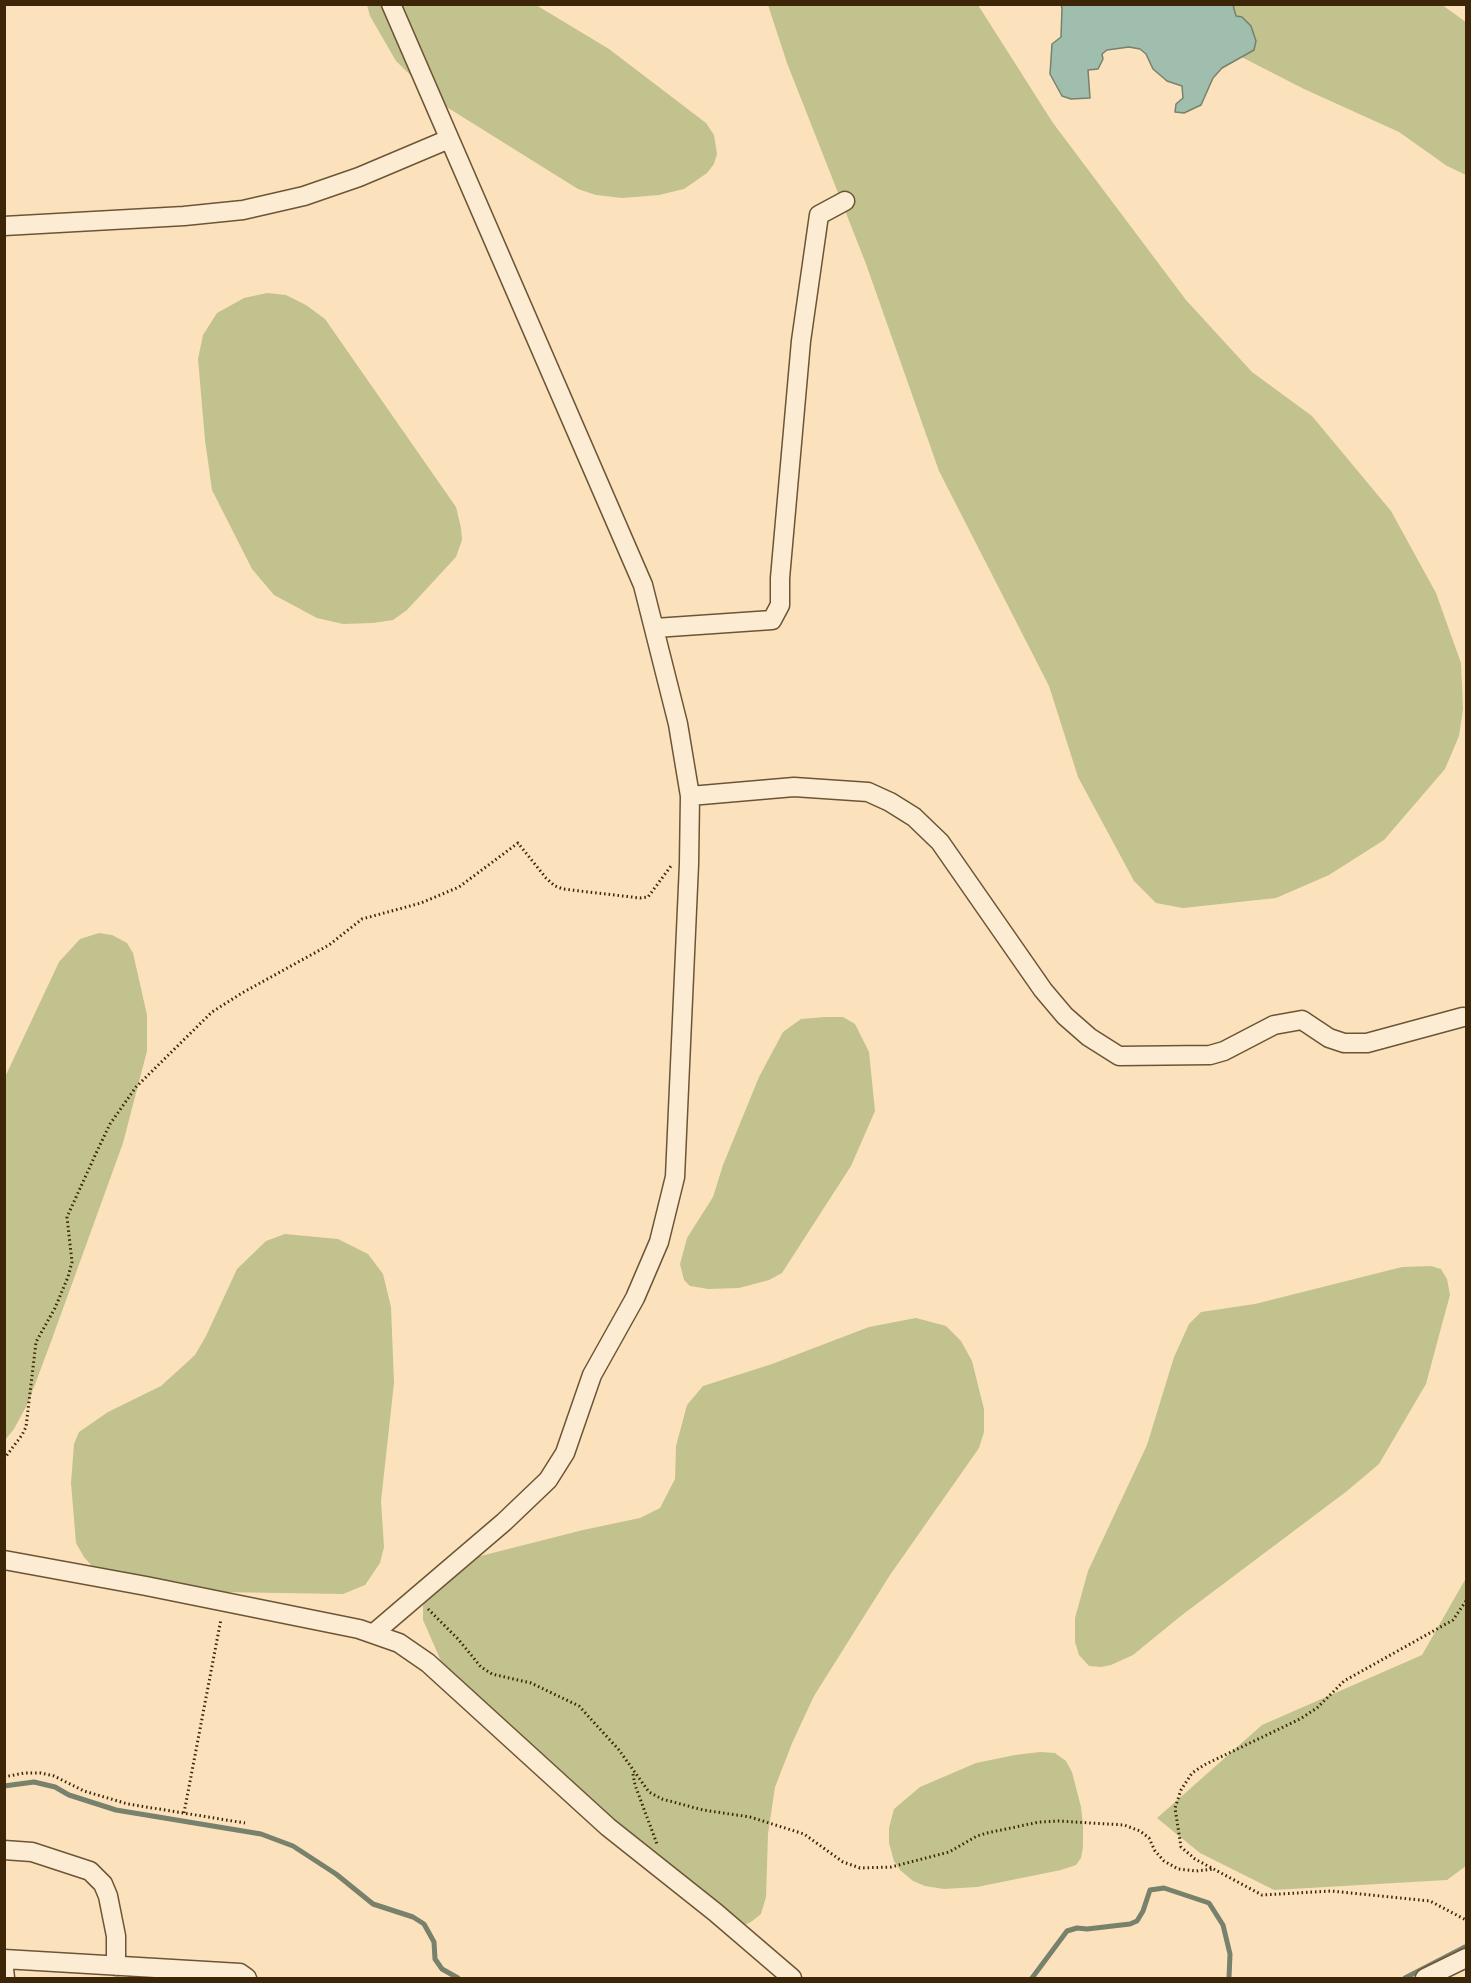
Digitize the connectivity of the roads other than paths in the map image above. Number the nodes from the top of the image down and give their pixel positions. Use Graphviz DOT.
graph roads {
  1 [pos="392,4"];
  2 [pos="449,139"];
  3 [pos="845,201"];
  4 [pos="4,226"];
  5 [pos="655,628"];
  6 [pos="690,796"];
  7 [pos="1463,1017"];
  8 [pos="4,1560"];
  9 [pos="374,1633"];
  10 [pos="4,1850"];
  11 [pos="1467,1958"];
  12 [pos="4,1959"];
  13 [pos="4,1969"];
  14 [pos="124,1971"];
  15 [pos="5,1978"];
  16 [pos="247,1978"];
  17 [pos="792,1978"];
  18 [pos="1425,1978"];
  1 -- 2 [label="street"];
  2 -- 4 [label="street"];
  2 -- 5 [label="street"];
  3 -- 5 [label="street"];
  5 -- 6 [label="street"];
  6 -- 7 [label="street"];
  6 -- 9 [label="street"];
  8 -- 9 [label="street"];
  9 -- 17 [label="street"];
  10 -- 14 [label="street"];
  11 -- 18 [label="street"];
  12 -- 14 [label="street"];
  13 -- 15 [label="street"];
  14 -- 16 [label="street"];
}
